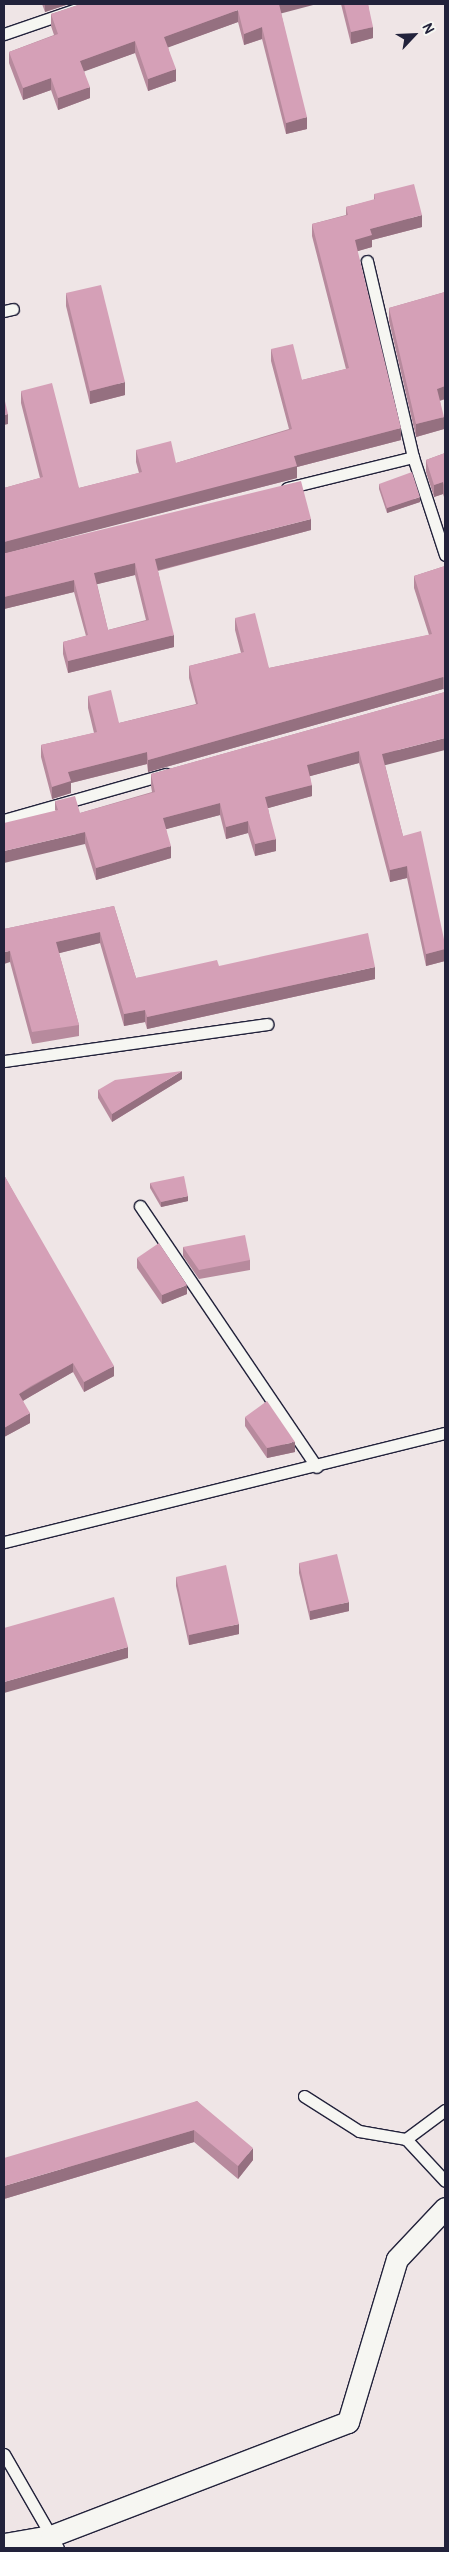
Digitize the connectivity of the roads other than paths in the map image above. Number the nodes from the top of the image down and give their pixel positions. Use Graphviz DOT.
graph roads {
  1 [pos="91,4"];
  2 [pos="4,34"];
  3 [pos="367,261"];
  4 [pos="413,457"];
  5 [pos="270,492"];
  6 [pos="445,554"];
  7 [pos="176,771"];
  8 [pos="4,820"];
  9 [pos="267,1024"];
  10 [pos="4,1061"];
  11 [pos="140,1206"];
  12 [pos="445,1432"];
  13 [pos="316,1467"];
  14 [pos="4,1542"];
  15 [pos="304,2096"];
  16 [pos="445,2110"];
  17 [pos="406,2139"];
  18 [pos="445,2181"];
  19 [pos="445,2208"];
  20 [pos="4,2454"];
  21 [pos="55,2542"];
  22 [pos="4,2544"];
  1 -- 2 [label="lane"];
  3 -- 4 [label="lane"];
  4 -- 5 [label="lane"];
  4 -- 6 [label="lane"];
  7 -- 8 [label="lane"];
  9 -- 10 [label="lane"];
  11 -- 13 [label="lane"];
  12 -- 13 [label="lane"];
  13 -- 14 [label="lane"];
  15 -- 17 [label="lane"];
  16 -- 17 [label="lane"];
  17 -- 18 [label="lane"];
  19 -- 21 [label="street"];
  20 -- 21 [label="lane"];
  21 -- 22 [label="street"];
}
